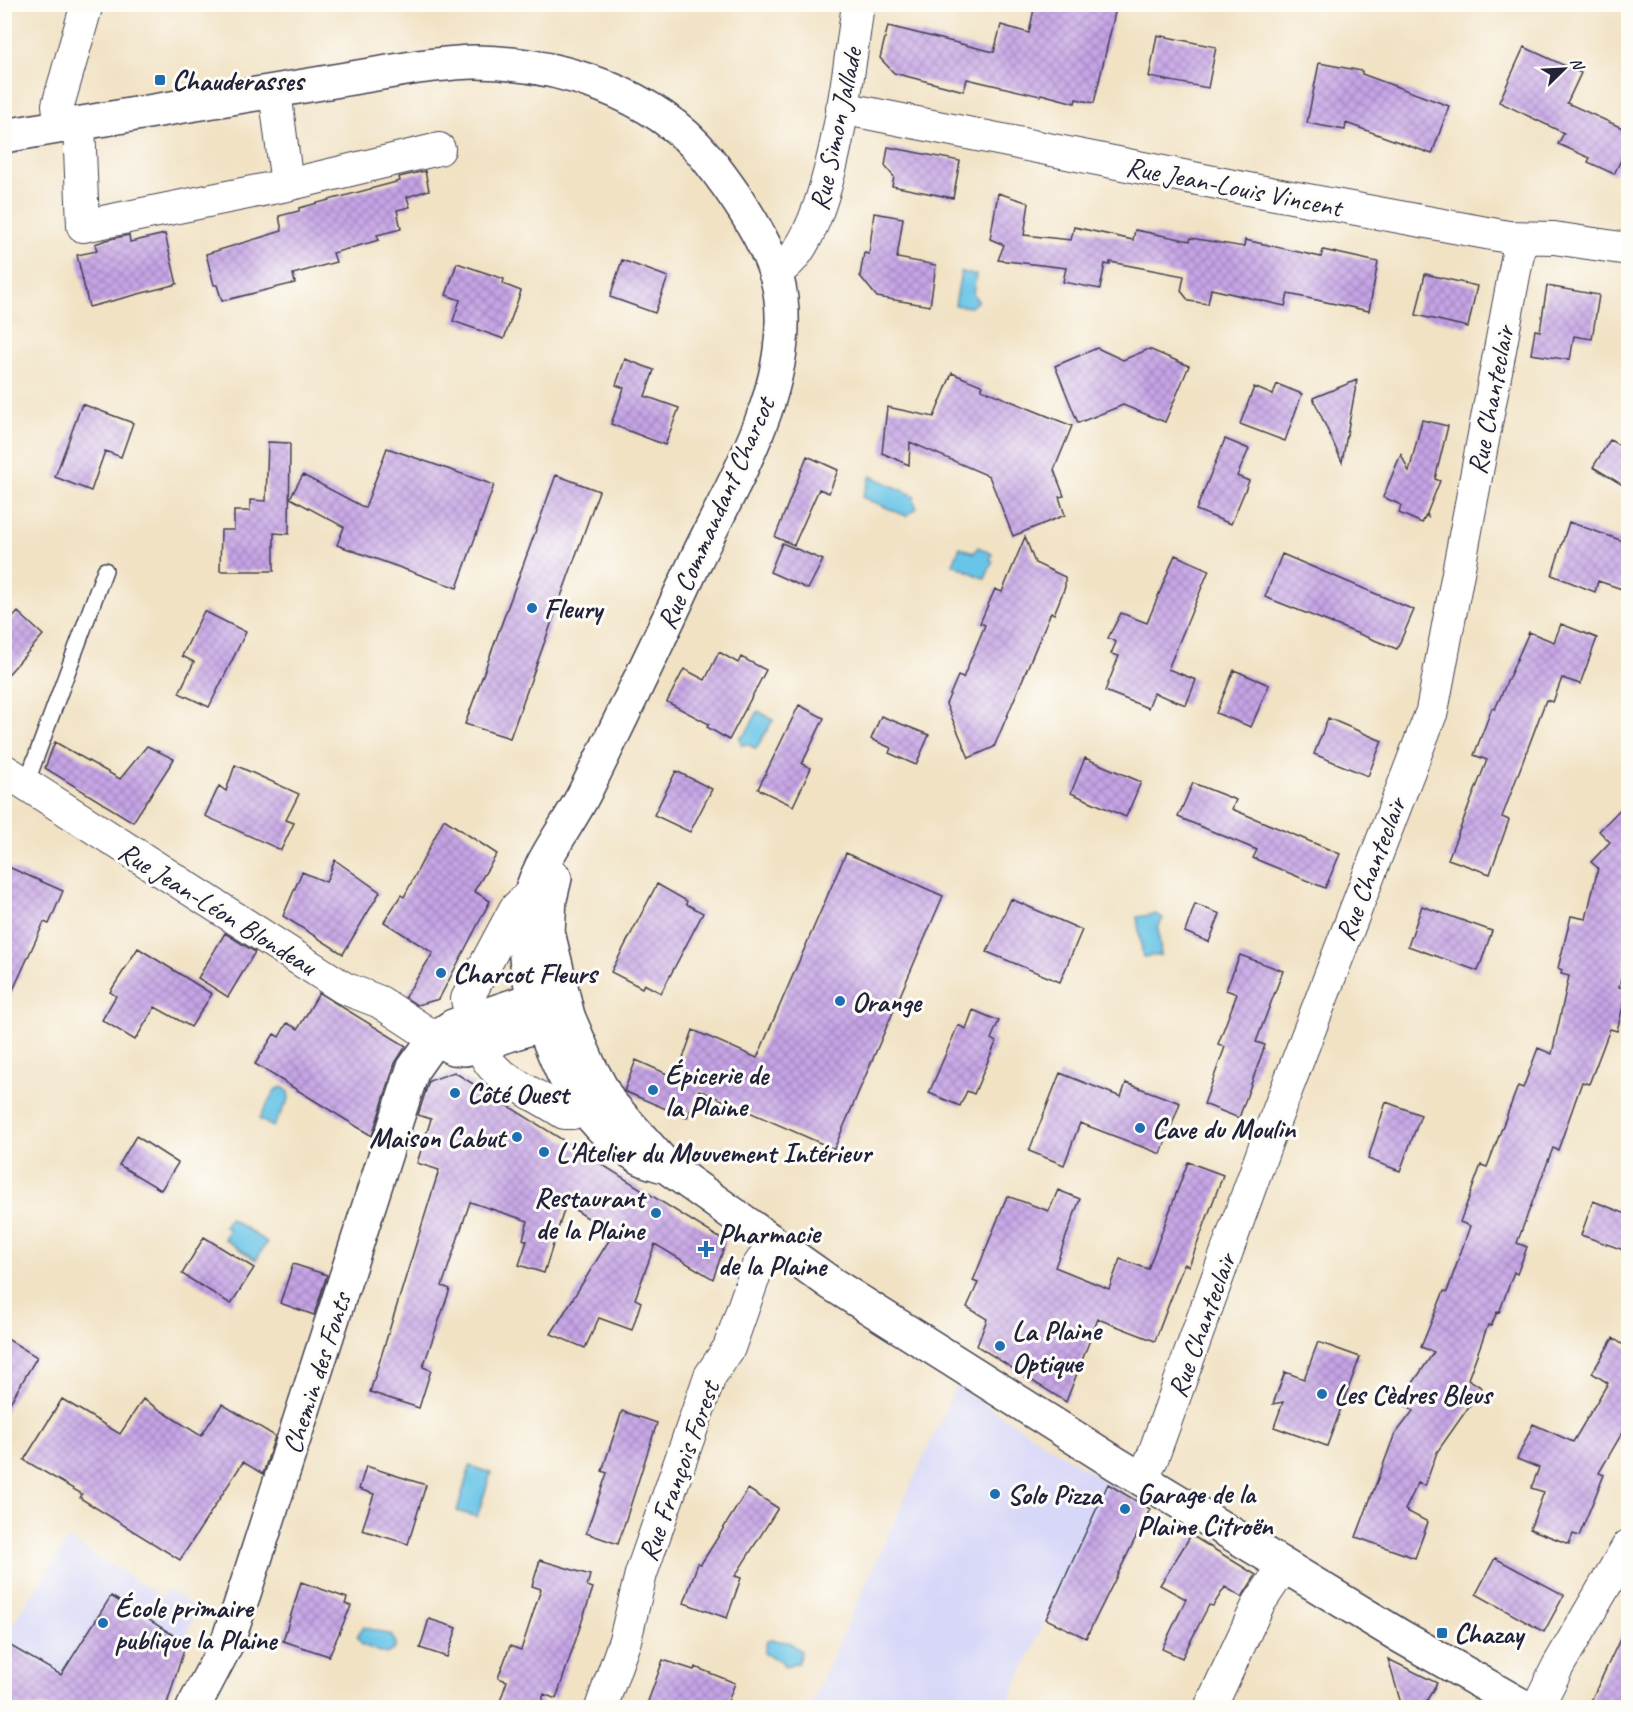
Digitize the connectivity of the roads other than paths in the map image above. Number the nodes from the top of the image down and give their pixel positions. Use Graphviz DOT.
graph roads {
  1 [pos="858,4"];
  2 [pos="77,7"];
  3 [pos="275,91"];
  4 [pos="842,108"];
  5 [pos="70,125"];
  6 [pos="4,136"];
  7 [pos="439,149"];
  8 [pos="287,185"];
  9 [pos="1521,238"];
  10 [pos="1629,249"];
  11 [pos="774,272"];
  12 [pos="105,570"];
  13 [pos="15,777"];
  14 [pos="574,813"];
  15 [pos="531,893"];
  16 [pos="550,1015"];
  17 [pos="476,1032"];
  18 [pos="435,1038"];
  19 [pos="581,1106"];
  20 [pos="667,1167"];
  21 [pos="774,1243"];
  22 [pos="1141,1478"];
  23 [pos="1629,1546"];
  24 [pos="1284,1566"];
  25 [pos="193,1707"];
  26 [pos="602,1707"];
  27 [pos="1209,1707"];
  28 [pos="1526,1707"];
  29 [pos="1537,1707"];
  1 -- 4 [label="street, Rue Simon Jallade"];
  2 -- 5 [label="street"];
  3 -- 5 [label="main road, Rue Commandant Charcot"];
  3 -- 8 [label="street"];
  3 -- 11 [label="main road, Rue Commandant Charcot"];
  4 -- 9 [label="street, Rue Jean-Louis Vincent"];
  4 -- 11 [label="street, Rue Simon Jallade"];
  5 -- 6 [label="main road, Rue Commandant Charcot"];
  5 -- 8 [label="street"];
  7 -- 8 [label="street"];
  9 -- 10 [label="street, Rue Jean-Louis Vincent"];
  9 -- 22 [label="street, Rue Chanteclair"];
  11 -- 14 [label="main road, Rue Commandant Charcot"];
  12 -- 13 [label="lane"];
  13 -- 18 [label="street, Rue Jean-Léon Blondeau"];
  14 -- 15 [label="main road, Rue Commandant Charcot"];
  14 -- 16 [label="main road, Rue Commandant Charcot"];
  15 -- 16 [label="main road, Rue Commandant Charcot"];
  15 -- 17 [label="street, Rue Commandant Charcot"];
  16 -- 17 [label="main road"];
  16 -- 19 [label="main road, Rue Commandant Charcot"];
  16 -- 20 [label="main road, Rue Commandant Charcot"];
  17 -- 18 [label="main road"];
  17 -- 19 [label="street, Rue Commandant Charcot"];
  18 -- 25 [label="main road, Chemin des Fonts"];
  19 -- 20 [label="main road, Rue Commandant Charcot"];
  20 -- 21 [label="main road, Rue Commandant Charcot"];
  21 -- 22 [label="main road, Rue Commandant Charcot"];
  21 -- 26 [label="street, Rue François Forest"];
  22 -- 24 [label="main road, Rue Commandant Charcot"];
  23 -- 29 [label="street"];
  24 -- 27 [label="street"];
  24 -- 28 [label="main road, Rue Commandant Charcot"];
}
